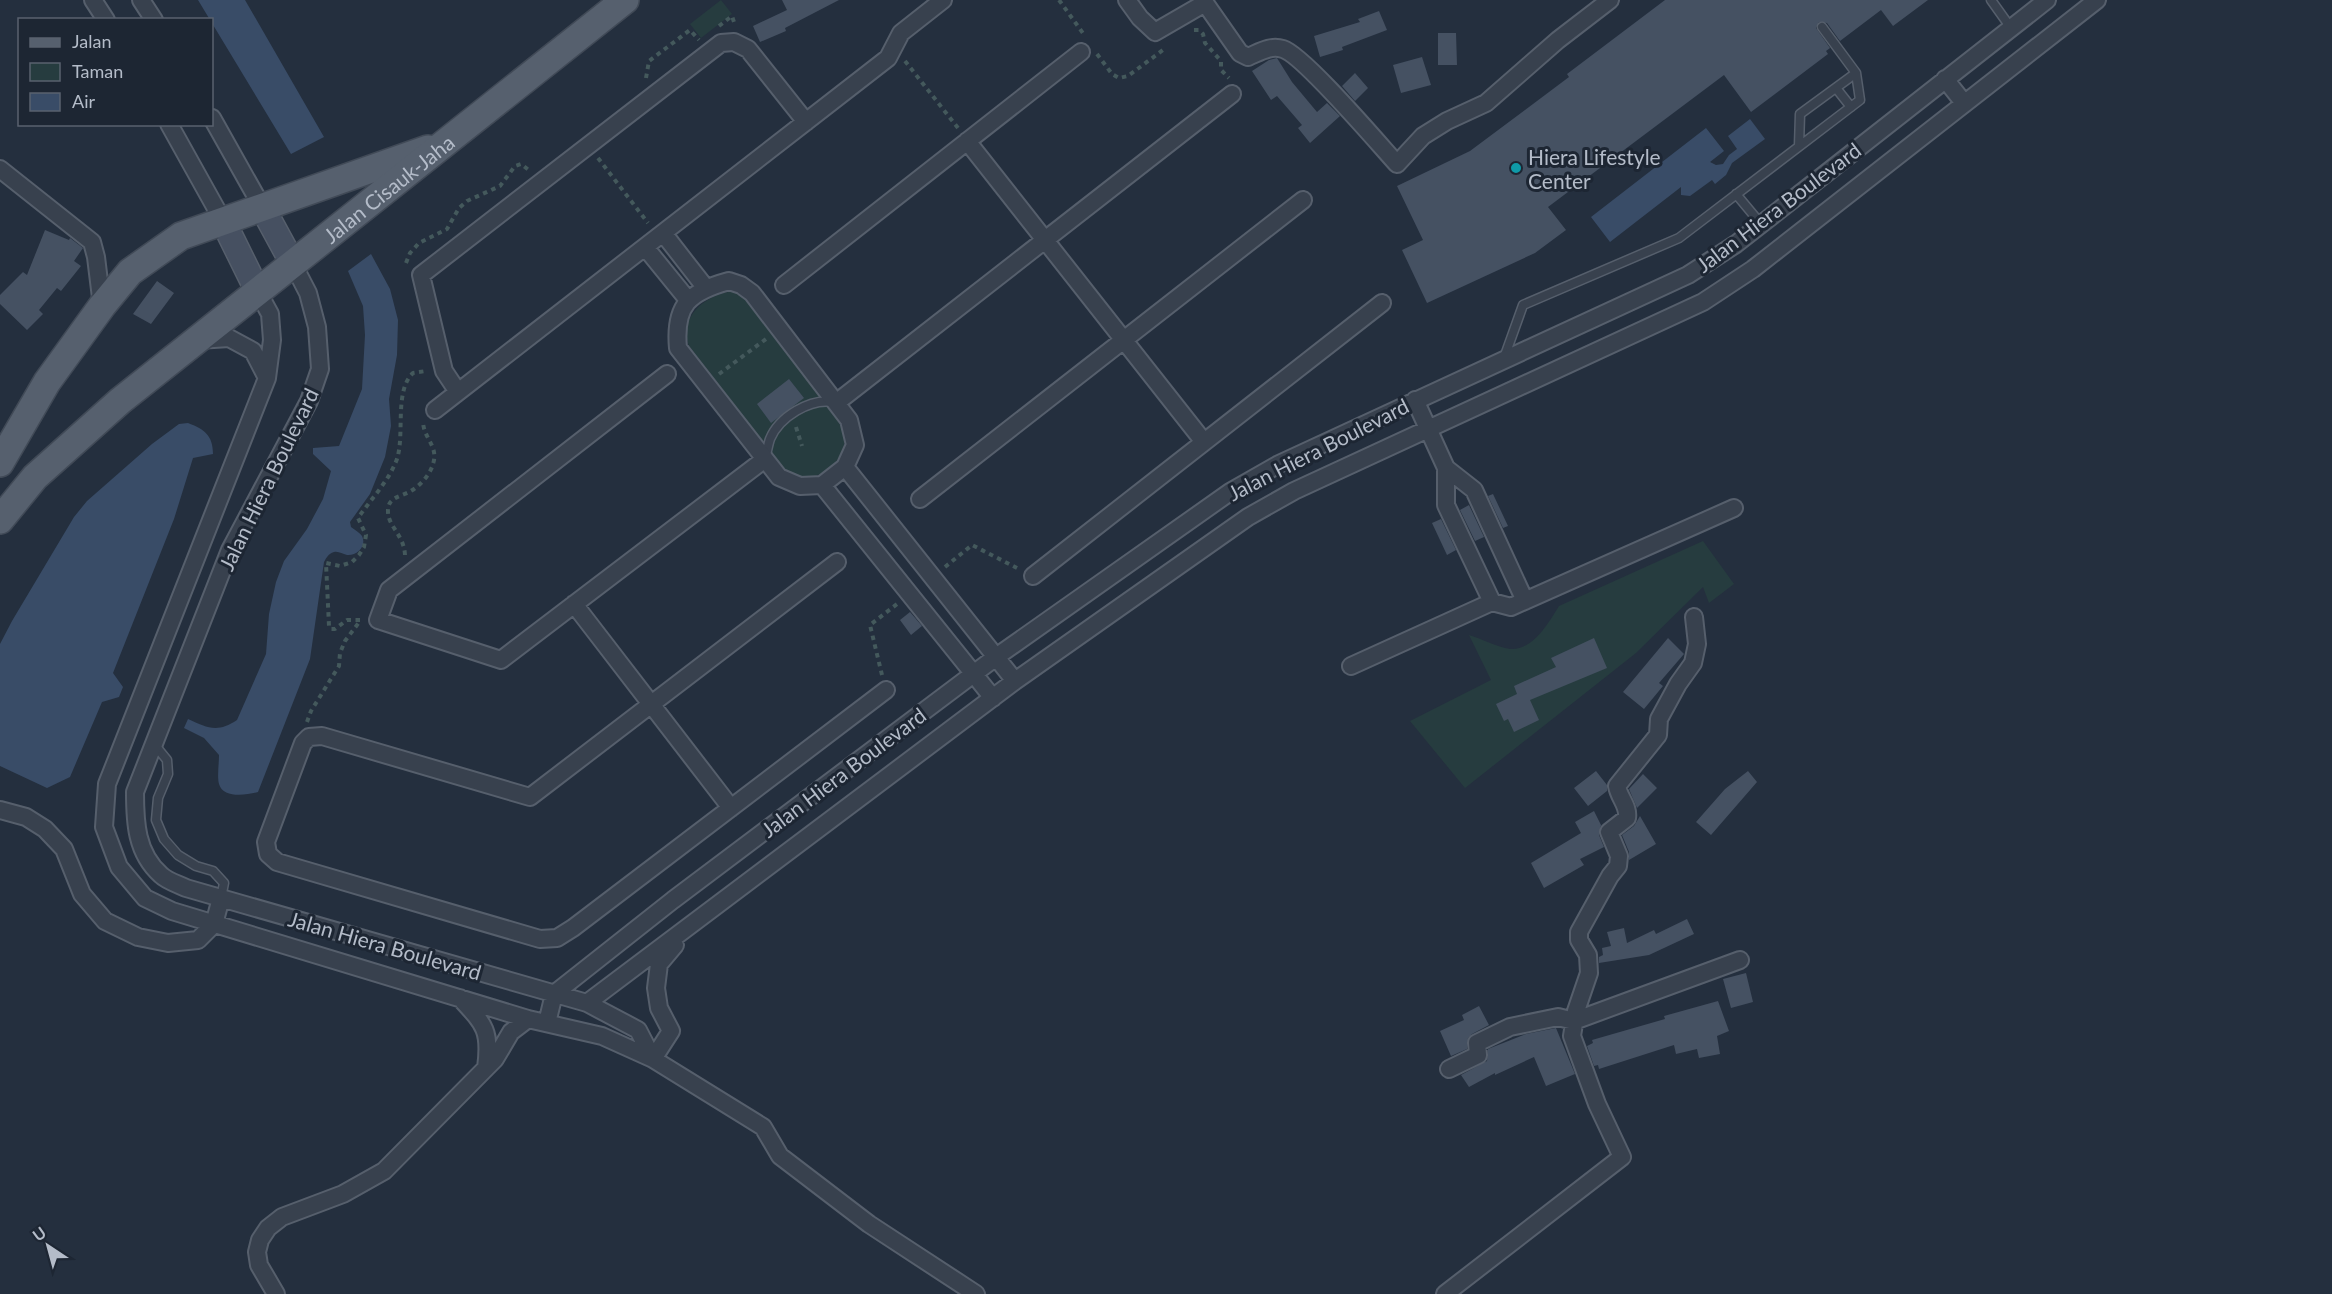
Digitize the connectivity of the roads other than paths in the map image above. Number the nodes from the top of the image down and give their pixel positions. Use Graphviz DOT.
graph roads {
  1 [pos="93,0"];
  2 [pos="141,0"];
  3 [pos="625,0"];
  4 [pos="943,0"];
  5 [pos="1127,0"];
  6 [pos="1610,0"];
  7 [pos="1990,0"];
  8 [pos="2047,0"];
  9 [pos="2097,0"];
  10 [pos="105,18"];
  11 [pos="153,18"];
  12 [pos="1822,27"];
  13 [pos="2012,28"];
  14 [pos="1085,48"];
  15 [pos="1856,73"];
  16 [pos="1945,79"];
  17 [pos="1836,87"];
  18 [pos="1232,94"];
  19 [pos="1964,103"];
  20 [pos="1851,107"];
  21 [pos="213,120"];
  22 [pos="806,122"];
  23 [pos="170,126"];
  24 [pos="448,141"];
  25 [pos="968,141"];
  26 [pos="1799,147"];
  27 [pos="0,169"];
  28 [pos="1736,194"];
  29 [pos="1303,200"];
  30 [pos="262,207"];
  31 [pos="223,221"];
  32 [pos="1761,224"];
  33 [pos="655,239"];
  34 [pos="1045,240"];
  35 [pos="293,264"];
  36 [pos="784,285"];
  37 [pos="705,287"];
  38 [pos="258,292"];
  39 [pos="688,300"];
  40 [pos="1382,303"];
  41 [pos="102,306"];
  42 [pos="197,340"];
  43 [pos="1123,340"];
  44 [pos="1503,361"];
  45 [pos="667,375"];
  46 [pos="267,378"];
  47 [pos="459,392"];
  48 [pos="1415,400"];
  49 [pos="836,403"];
  50 [pos="435,410"];
  51 [pos="1428,428"];
  52 [pos="1204,442"];
  53 [pos="765,459"];
  54 [pos="0,463"];
  55 [pos="845,467"];
  56 [pos="1446,468"];
  57 [pos="822,485"];
  58 [pos="920,499"];
  59 [pos="1734,508"];
  60 [pos="0,520"];
  61 [pos="837,562"];
  62 [pos="932,576"];
  63 [pos="1033,576"];
  64 [pos="909,594"];
  65 [pos="1492,602"];
  66 [pos="1525,602"];
  67 [pos="574,604"];
  68 [pos="1694,617"];
  69 [pos="996,657"];
  70 [pos="1351,666"];
  71 [pos="973,674"];
  72 [pos="1016,681"];
  73 [pos="886,690"];
  74 [pos="993,698"];
  75 [pos="651,704"];
  76 [pos="154,744"];
  77 [pos="731,808"];
  78 [pos="0,810"];
  79 [pos="221,898"];
  80 [pos="693,923"];
  81 [pos="214,924"];
  82 [pos="1740,960"];
  83 [pos="554,994"];
  84 [pos="460,998"];
  85 [pos="587,1003"];
  86 [pos="528,1019"];
  87 [pos="1574,1022"];
  88 [pos="547,1023"];
  89 [pos="579,1031"];
  90 [pos="653,1059"];
  91 [pos="486,1068"];
  92 [pos="1449,1069"];
  93 [pos="276,1294"];
  94 [pos="976,1294"];
  95 [pos="1445,1294"];
  1 -- 10 [label="street"];
  2 -- 11 [label="street"];
  3 -- 24 [label="main road"];
  4 -- 22 [label="street"];
  5 -- 6 [label="street"];
  7 -- 13 [label="lane"];
  8 -- 13 [label="street, Jalan Hiera Boulevard"];
  9 -- 19 [label="street, Jalan Hiera Boulevard"];
  12 -- 15 [label="lane"];
  13 -- 16 [label="street, Jalan Hiera Boulevard"];
  14 -- 25 [label="street"];
  15 -- 17 [label="lane"];
  15 -- 20 [label="lane"];
  16 -- 19 [label="street"];
  16 -- 32 [label="street, Jalan Hiera Boulevard"];
  17 -- 20 [label="lane"];
  17 -- 26 [label="lane"];
  18 -- 34 [label="street"];
  19 -- 51 [label="street, Jalan Hiera Boulevard"];
  20 -- 26 [label="lane"];
  21 -- 30 [label="street"];
  22 -- 33 [label="street"];
  22 -- 47 [label="street"];
  23 -- 31 [label="street"];
  24 -- 30 [label="main road, Jalan Cisauk-Jaha"];
  24 -- 35 [label="main road, Jalan Cisauk-Jaha"];
  25 -- 34 [label="street"];
  25 -- 36 [label="street"];
  26 -- 28 [label="lane"];
  27 -- 41 [label="street"];
  28 -- 32 [label="lane"];
  28 -- 44 [label="lane"];
  29 -- 43 [label="street"];
  30 -- 31 [label="main road, Jalan Cisauk-Jaha"];
  30 -- 35 [label="main road"];
  31 -- 38 [label="main road"];
  31 -- 41 [label="main road, Jalan Cisauk-Jaha"];
  32 -- 44 [label="street, Jalan Hiera Boulevard"];
  33 -- 37 [label="street"];
  33 -- 39 [label="street"];
  33 -- 47 [label="street"];
  34 -- 43 [label="street"];
  34 -- 49 [label="street"];
  35 -- 38 [label="main road, Jalan Cisauk-Jaha"];
  35 -- 76 [label="street, Jalan Hiera Boulevard"];
  37 -- 39 [label="street"];
  37 -- 49 [label="street"];
  38 -- 42 [label="main road, Jalan Cisauk-Jaha"];
  38 -- 46 [label="street, Jalan Hiera Boulevard"];
  39 -- 53 [label="street"];
  40 -- 52 [label="street"];
  41 -- 54 [label="main road, Jalan Cisauk-Jaha"];
  42 -- 46 [label="street"];
  42 -- 60 [label="main road, Jalan Cisauk-Jaha"];
  43 -- 52 [label="street"];
  43 -- 58 [label="street"];
  44 -- 48 [label="street, Jalan Hiera Boulevard"];
  45 -- 67 [label="street"];
  46 -- 81 [label="street, Jalan Hiera Boulevard"];
  47 -- 50 [label="street"];
  48 -- 51 [label="street"];
  48 -- 69 [label="street, Jalan Hiera Boulevard"];
  49 -- 53 [label="lane"];
  49 -- 55 [label="street"];
  51 -- 56 [label="street"];
  51 -- 72 [label="street, Jalan Hiera Boulevard"];
  52 -- 63 [label="street"];
  53 -- 57 [label="street"];
  53 -- 67 [label="street"];
  55 -- 57 [label="street"];
  55 -- 62 [label="street"];
  56 -- 65 [label="street"];
  56 -- 66 [label="street"];
  57 -- 64 [label="street"];
  59 -- 66 [label="street"];
  61 -- 75 [label="street"];
  62 -- 64 [label="street"];
  62 -- 69 [label="street"];
  64 -- 71 [label="street"];
  65 -- 66 [label="street"];
  65 -- 70 [label="street"];
  67 -- 75 [label="street"];
  68 -- 87 [label="street"];
  69 -- 71 [label="street, Jalan Hiera Boulevard"];
  69 -- 72 [label="street"];
  71 -- 74 [label="street"];
  71 -- 83 [label="street, Jalan Hiera Boulevard"];
  72 -- 74 [label="street, Jalan Hiera Boulevard"];
  73 -- 77 [label="street"];
  74 -- 80 [label="street, Jalan Hiera Boulevard"];
  75 -- 77 [label="street"];
  75 -- 77 [label="street"];
  76 -- 79 [label="lane"];
  76 -- 79 [label="street, Jalan Hiera Boulevard"];
  78 -- 81 [label="street"];
  79 -- 81 [label="street"];
  79 -- 83 [label="street, Jalan Hiera Boulevard"];
  80 -- 85 [label="street, Jalan Hiera Boulevard"];
  80 -- 90 [label="street"];
  81 -- 84 [label="street, Jalan Hiera Boulevard"];
  82 -- 87 [label="street"];
  83 -- 85 [label="street"];
  83 -- 88 [label="street"];
  84 -- 86 [label="street, Jalan Hiera Boulevard"];
  84 -- 91 [label="street"];
  85 -- 89 [label="street"];
  85 -- 90 [label="street"];
  86 -- 88 [label="street, Jalan Hiera Boulevard"];
  86 -- 91 [label="street"];
  87 -- 92 [label="street"];
  87 -- 95 [label="street"];
  88 -- 89 [label="street, Jalan Hiera Boulevard"];
  89 -- 90 [label="street, Jalan Hiera Boulevard"];
  90 -- 94 [label="street, Jalan Hiera Boulevard"];
  91 -- 93 [label="street"];
}
